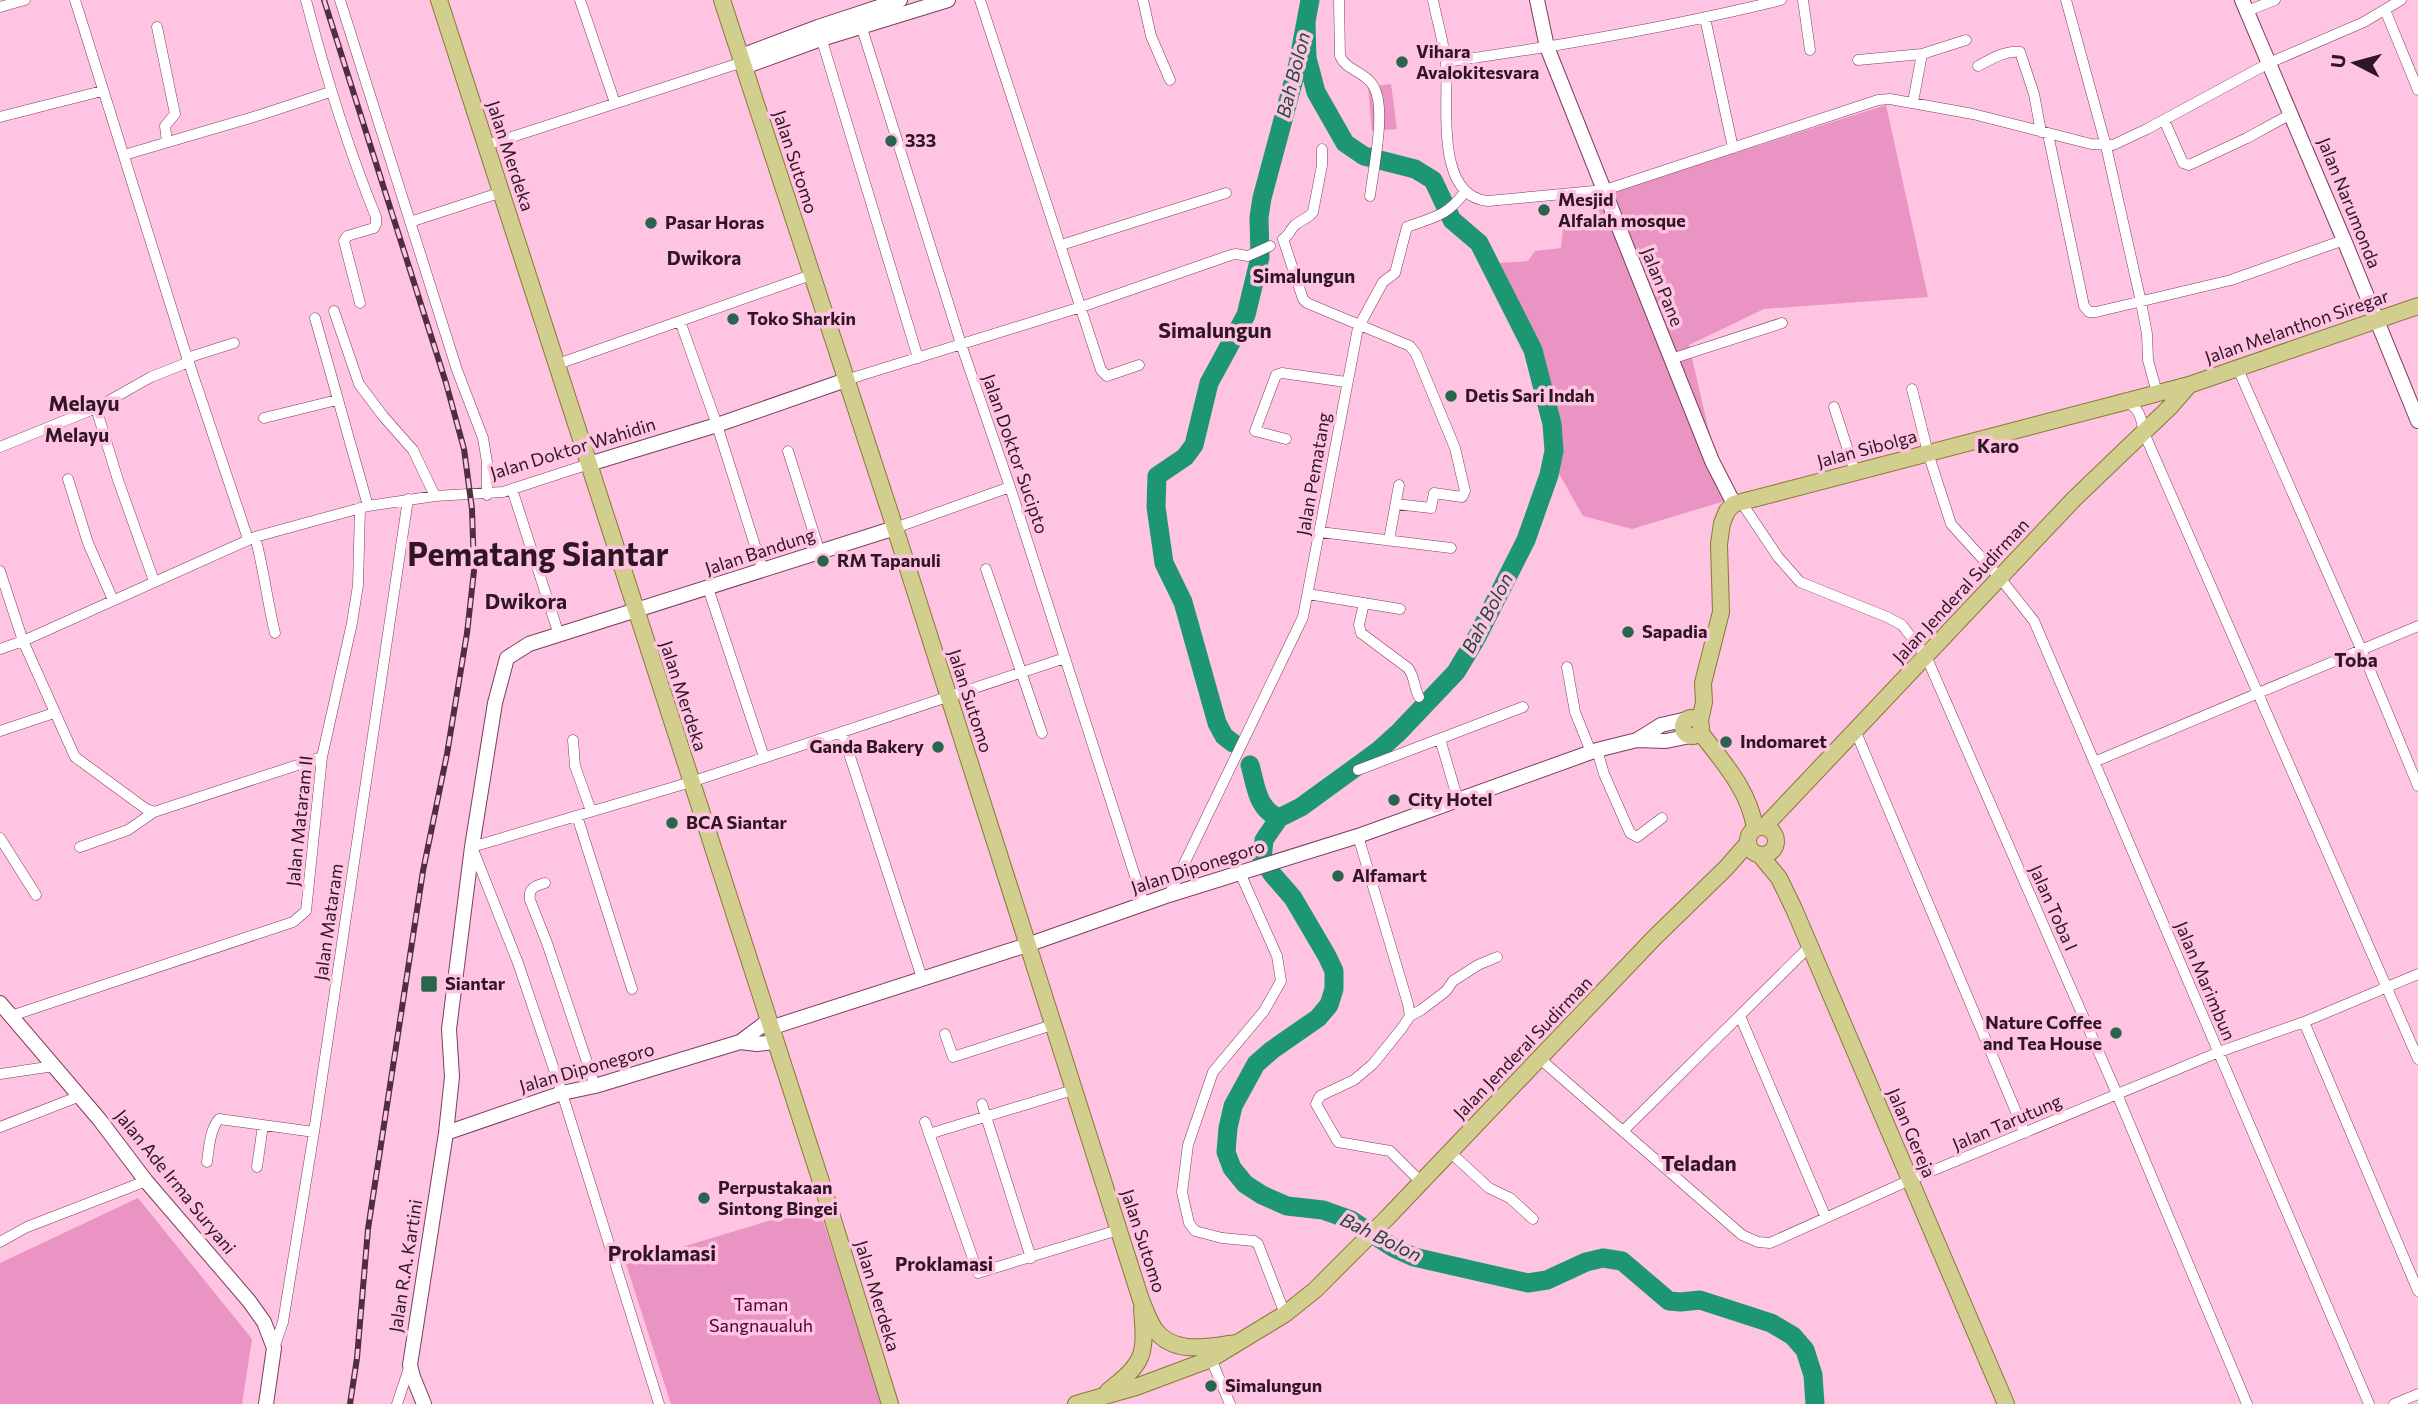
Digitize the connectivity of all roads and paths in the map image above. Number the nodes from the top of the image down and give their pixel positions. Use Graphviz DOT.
graph roads {
  1 [pos="25,0"];
  2 [pos="75,0"];
  3 [pos="306,0"];
  4 [pos="340,0"];
  5 [pos="439,0"];
  6 [pos="580,0"];
  7 [pos="722,0"];
  8 [pos="900,0"];
  9 [pos="948,0"];
  10 [pos="980,0"];
  11 [pos="1143,0"];
  12 [pos="1339,0"];
  13 [pos="1433,0"];
  14 [pos="1537,0"];
  15 [pos="1781,0"];
  16 [pos="1803,0"];
  17 [pos="2066,0"];
  18 [pos="2275,0"];
  19 [pos="2401,0"];
  20 [pos="2245,6"];
  21 [pos="0,7"];
  22 [pos="2385,10"];
  23 [pos="1705,18"];
  24 [pos="859,21"];
  25 [pos="158,27"];
  26 [pos="820,33"];
  27 [pos="1966,40"];
  28 [pos="1547,47"];
  29 [pos="1810,50"];
  30 [pos="1922,54"];
  31 [pos="1858,60"];
  32 [pos="742,62"];
  33 [pos="1446,62"];
  34 [pos="2269,63"];
  35 [pos="1978,66"];
  36 [pos="1170,80"];
  37 [pos="2418,90"];
  38 [pos="102,91"];
  39 [pos="330,92"];
  40 [pos="1913,102"];
  41 [pos="615,103"];
  42 [pos="2291,114"];
  43 [pos="0,117"];
  44 [pos="2164,120"];
  45 [pos="2045,133"];
  46 [pos="167,142"];
  47 [pos="487,145"];
  48 [pos="2106,146"];
  49 [pos="1733,148"];
  50 [pos="1322,149"];
  51 [pos="124,155"];
  52 [pos="1605,190"];
  53 [pos="502,192"];
  54 [pos="1464,193"];
  55 [pos="1226,194"];
  56 [pos="1370,196"];
  57 [pos="410,222"];
  58 [pos="2344,240"];
  59 [pos="1061,245"];
  60 [pos="1270,246"];
  61 [pos="811,275"];
  62 [pos="2141,302"];
  63 [pos="360,303"];
  64 [pos="2418,306"];
  65 [pos="1081,307"];
  66 [pos="334,311"];
  67 [pos="315,318"];
  68 [pos="680,321"];
  69 [pos="2376,322"];
  70 [pos="1782,323"];
  71 [pos="1359,327"];
  72 [pos="234,343"];
  73 [pos="961,345"];
  74 [pos="918,358"];
  75 [pos="1671,359"];
  76 [pos="188,360"];
  77 [pos="558,364"];
  78 [pos="1139,365"];
  79 [pos="2238,369"];
  80 [pos="846,380"];
  81 [pos="1346,382"];
  82 [pos="2189,385"];
  83 [pos="1912,388"];
  84 [pos="2157,393"];
  85 [pos="337,400"];
  86 [pos="2125,402"];
  87 [pos="1834,407"];
  88 [pos="96,408"];
  89 [pos="264,418"];
  90 [pos="2418,421"];
  91 [pos="717,425"];
  92 [pos="2144,433"];
  93 [pos="1286,439"];
  94 [pos="0,447"];
  95 [pos="788,451"];
  96 [pos="1928,453"];
  97 [pos="589,464"];
  98 [pos="1855,472"];
  99 [pos="68,479"];
  100 [pos="1399,485"];
  101 [pos="1010,487"];
  102 [pos="512,489"];
  103 [pos="487,495"];
  104 [pos="435,496"];
  105 [pos="408,499"];
  106 [pos="1737,503"];
  107 [pos="1396,504"];
  108 [pos="364,507"];
  109 [pos="895,528"];
  110 [pos="1320,532"];
  111 [pos="252,538"];
  112 [pos="1389,540"];
  113 [pos="1451,548"];
  114 [pos="820,553"];
  115 [pos="986,569"];
  116 [pos="0,571"];
  117 [pos="763,571"];
  118 [pos="2000,578"];
  119 [pos="155,581"];
  120 [pos="708,588"];
  121 [pos="1308,594"];
  122 [pos="113,600"];
  123 [pos="1364,603"];
  124 [pos="1400,609"];
  125 [pos="635,611"];
  126 [pos="2418,626"];
  127 [pos="275,633"];
  128 [pos="559,635"];
  129 [pos="23,641"];
  130 [pos="0,649"];
  131 [pos="2362,651"];
  132 [pos="1926,656"];
  133 [pos="1065,658"];
  134 [pos="1567,667"];
  135 [pos="1021,673"];
  136 [pos="2259,694"];
  137 [pos="1419,697"];
  138 [pos="948,698"];
  139 [pos="1523,707"];
  140 [pos="54,713"];
  141 [pos="1693,725"];
  142 [pos="1855,730"];
  143 [pos="0,731"];
  144 [pos="842,732"];
  145 [pos="1042,733"];
  146 [pos="1440,738"];
  147 [pos="573,740"];
  148 [pos="1594,751"];
  149 [pos="322,757"];
  150 [pos="764,758"];
  151 [pos="2094,762"];
  152 [pos="1358,770"];
  153 [pos="691,782"];
  154 [pos="2418,786"];
  155 [pos="1458,800"];
  156 [pos="592,811"];
  157 [pos="154,812"];
  158 [pos="577,816"];
  159 [pos="1662,818"];
  160 [pos="1759,828"];
  161 [pos="1358,836"];
  162 [pos="0,838"];
  163 [pos="80,846"];
  164 [pos="472,847"];
  165 [pos="1759,850"];
  166 [pos="1243,872"];
  167 [pos="545,883"];
  168 [pos="36,895"];
  169 [pos="1169,895"];
  170 [pos="1144,904"];
  171 [pos="1027,945"];
  172 [pos="1810,946"];
  173 [pos="1497,957"];
  174 [pos="2418,974"];
  175 [pos="922,978"];
  176 [pos="2388,987"];
  177 [pos="632,989"];
  178 [pos="0,1003"];
  179 [pos="11,1016"];
  180 [pos="1410,1016"];
  181 [pos="1740,1016"];
  182 [pos="2304,1022"];
  183 [pos="1052,1025"];
  184 [pos="771,1030"];
  185 [pos="945,1034"];
  186 [pos="740,1042"];
  187 [pos="2219,1052"];
  188 [pos="1539,1058"];
  189 [pos="2418,1059"];
  190 [pos="54,1066"];
  191 [pos="0,1074"];
  192 [pos="595,1086"];
  193 [pos="1073,1090"];
  194 [pos="562,1093"];
  195 [pos="2117,1094"];
  196 [pos="80,1096"];
  197 [pos="982,1104"];
  198 [pos="986,1117"];
  199 [pos="925,1122"];
  200 [pos="263,1125"];
  201 [pos="0,1127"];
  202 [pos="1623,1131"];
  203 [pos="314,1132"];
  204 [pos="446,1132"];
  205 [pos="2025,1133"];
  206 [pos="929,1135"];
  207 [pos="1450,1152"];
  208 [pos="207,1162"];
  209 [pos="257,1167"];
  210 [pos="1910,1180"];
  211 [pos="146,1181"];
  212 [pos="1421,1182"];
  213 [pos="1826,1218"];
  214 [pos="1534,1219"];
  215 [pos="1118,1230"];
  216 [pos="0,1242"];
  217 [pos="1031,1258"];
  218 [pos="2418,1292"];
  219 [pos="1141,1300"];
  220 [pos="1285,1314"];
  221 [pos="1237,1343"];
  222 [pos="274,1348"];
  223 [pos="1211,1359"];
  224 [pos="410,1365"];
  225 [pos="2418,1394"];
  226 [pos="1099,1397"];
  227 [pos="266,1404"];
  228 [pos="397,1404"];
  229 [pos="424,1404"];
  230 [pos="659,1404"];
  231 [pos="890,1404"];
  232 [pos="1076,1404"];
  233 [pos="1230,1404"];
  234 [pos="2006,1404"];
  235 [pos="2247,1404"];
  236 [pos="2369,1404"];
  237 [pos="2395,1404"];
  1 -- 21 [label="street"];
  2 -- 38 [label="street"];
  3 -- 39 [label="street"];
  4 -- 57 [label="street"];
  5 -- 47 [label="main road, Jalan Merdeka"];
  6 -- 41 [label="street"];
  7 -- 32 [label="main road, Jalan Sutomo"];
  8 -- 24 [label="street"];
  9 -- 24 [label="street"];
  10 -- 59 [label="street"];
  11 -- 36 [label="street"];
  12 -- 56 [label="street"];
  13 -- 33 [label="street"];
  14 -- 28 [label="street, Jalan Pane"];
  15 -- 23 [label="street"];
  16 -- 29 [label="street"];
  17 -- 48 [label="street"];
  18 -- 20 [label="street"];
  19 -- 22 [label="street"];
  20 -- 34 [label="street, Jalan Narumonda"];
  22 -- 34 [label="street"];
  22 -- 37 [label="street"];
  23 -- 28 [label="street"];
  23 -- 49 [label="street"];
  24 -- 26 [label="street"];
  24 -- 73 [label="street, Jalan Doktor Sucipto"];
  25 -- 46 [label="street"];
  26 -- 32 [label="street"];
  26 -- 74 [label="street"];
  27 -- 30 [label="street"];
  28 -- 33 [label="street"];
  28 -- 52 [label="street, Jalan Pane"];
  30 -- 31 [label="street"];
  30 -- 40 [label="street"];
  32 -- 41 [label="street"];
  32 -- 61 [label="main road, Jalan Sutomo"];
  33 -- 54 [label="street"];
  34 -- 42 [label="street, Jalan Narumonda"];
  34 -- 44 [label="street"];
  35 -- 45 [label="street"];
  38 -- 43 [label="street"];
  38 -- 51 [label="street"];
  39 -- 46 [label="street"];
  39 -- 63 [label="street"];
  40 -- 45 [label="street"];
  40 -- 49 [label="street"];
  41 -- 47 [label="street"];
  42 -- 44 [label="street"];
  42 -- 58 [label="street, Jalan Narumonda"];
  44 -- 48 [label="street"];
  45 -- 48 [label="street"];
  45 -- 62 [label="street"];
  46 -- 51 [label="street"];
  47 -- 53 [label="main road, Jalan Merdeka"];
  48 -- 62 [label="street"];
  49 -- 52 [label="street"];
  50 -- 71 [label="street"];
  51 -- 76 [label="street"];
  52 -- 54 [label="street"];
  52 -- 75 [label="street, Jalan Pane"];
  53 -- 57 [label="street"];
  53 -- 77 [label="main road, Jalan Merdeka"];
  54 -- 71 [label="street, Jalan Pematang"];
  55 -- 59 [label="street"];
  57 -- 103 [label="street"];
  58 -- 62 [label="street"];
  58 -- 69 [label="street, Jalan Narumonda"];
  59 -- 65 [label="street"];
  60 -- 65 [label="street, Jalan Doktor Wahidin"];
  61 -- 68 [label="street"];
  61 -- 80 [label="main road, Jalan Sutomo"];
  62 -- 84 [label="street"];
  64 -- 69 [label="main road, Jalan Melanthon Siregar"];
  65 -- 73 [label="street, Jalan Doktor Wahidin"];
  65 -- 78 [label="street"];
  66 -- 104 [label="street"];
  67 -- 85 [label="street, Jalan Mataram II"];
  68 -- 77 [label="street"];
  68 -- 91 [label="street"];
  69 -- 79 [label="main road, Jalan Melanthon Siregar"];
  69 -- 90 [label="street, Jalan Narumonda"];
  70 -- 75 [label="street"];
  71 -- 81 [label="street, Jalan Pematang"];
  71 -- 107 [label="street"];
  72 -- 76 [label="street"];
  73 -- 74 [label="street, Jalan Doktor Wahidin"];
  73 -- 101 [label="street, Jalan Doktor Sucipto"];
  74 -- 80 [label="street, Jalan Doktor Wahidin"];
  75 -- 106 [label="street, Jalan Pane"];
  76 -- 88 [label="street"];
  76 -- 111 [label="street"];
  77 -- 97 [label="main road, Jalan Merdeka"];
  79 -- 82 [label="main road, Jalan Melanthon Siregar"];
  79 -- 131 [label="street"];
  80 -- 91 [label="street, Jalan Doktor Wahidin"];
  80 -- 109 [label="main road, Jalan Sutomo"];
  81 -- 93 [label="street"];
  81 -- 110 [label="street, Jalan Pematang"];
  82 -- 84 [label="main road, Jalan Sibolga"];
  82 -- 92 [label="main road, Jalan Jenderal Sudirman"];
  83 -- 96 [label="street, Jalan Marimbun"];
  84 -- 86 [label="main road, Jalan Sibolga"];
  85 -- 89 [label="street"];
  85 -- 108 [label="street, Jalan Mataram II"];
  86 -- 92 [label="street"];
  86 -- 96 [label="main road, Jalan Sibolga"];
  87 -- 98 [label="street"];
  88 -- 94 [label="street"];
  88 -- 119 [label="street"];
  91 -- 97 [label="street, Jalan Doktor Wahidin"];
  91 -- 117 [label="street"];
  92 -- 118 [label="main road, Jalan Jenderal Sudirman"];
  92 -- 136 [label="street"];
  95 -- 114 [label="street"];
  96 -- 98 [label="main road, Jalan Sibolga"];
  96 -- 118 [label="street, Jalan Marimbun"];
  97 -- 102 [label="street, Jalan Doktor Wahidin"];
  97 -- 125 [label="main road, Jalan Merdeka"];
  98 -- 106 [label="main road, Jalan Sibolga"];
  99 -- 122 [label="street"];
  100 -- 107 [label="street"];
  101 -- 109 [label="street"];
  101 -- 133 [label="street, Jalan Doktor Sucipto"];
  102 -- 103 [label="street, Jalan Doktor Wahidin"];
  102 -- 128 [label="street"];
  103 -- 104 [label="street, Jalan Doktor Wahidin"];
  104 -- 105 [label="street, Jalan Doktor Wahidin"];
  105 -- 108 [label="street, Jalan Doktor Wahidin"];
  105 -- 203 [label="street, Jalan Mataram"];
  106 -- 132 [label="street, Jalan Toba I"];
  106 -- 141 [label="main road"];
  107 -- 112 [label="street"];
  108 -- 111 [label="street, Jalan Doktor Wahidin"];
  108 -- 149 [label="street, Jalan Mataram II"];
  109 -- 114 [label="street, Jalan Bandung"];
  109 -- 138 [label="main road, Jalan Sutomo"];
  110 -- 112 [label="street"];
  110 -- 121 [label="street, Jalan Pematang"];
  111 -- 119 [label="street, Jalan Doktor Wahidin"];
  111 -- 127 [label="street"];
  112 -- 113 [label="street"];
  114 -- 117 [label="street, Jalan Bandung"];
  115 -- 135 [label="street"];
  116 -- 129 [label="street"];
  117 -- 120 [label="street, Jalan Bandung"];
  118 -- 132 [label="main road, Jalan Jenderal Sudirman"];
  118 -- 151 [label="street, Jalan Marimbun"];
  119 -- 122 [label="street, Jalan Doktor Wahidin"];
  120 -- 125 [label="street, Jalan Bandung"];
  120 -- 150 [label="street"];
  121 -- 123 [label="street"];
  121 -- 169 [label="street, Jalan Pematang"];
  122 -- 129 [label="street, Jalan Doktor Wahidin"];
  123 -- 124 [label="street"];
  123 -- 137 [label="street"];
  125 -- 128 [label="street, Jalan Bandung"];
  125 -- 153 [label="main road, Jalan Merdeka"];
  126 -- 131 [label="street"];
  128 -- 164 [label="street, Jalan Bandung"];
  129 -- 130 [label="street, Jalan Doktor Wahidin"];
  129 -- 140 [label="street"];
  131 -- 136 [label="street"];
  131 -- 154 [label="street"];
  132 -- 142 [label="main road, Jalan Jenderal Sudirman"];
  132 -- 195 [label="street, Jalan Toba I"];
  133 -- 135 [label="street"];
  133 -- 170 [label="street, Jalan Doktor Sucipto"];
  134 -- 148 [label="street"];
  135 -- 138 [label="street"];
  135 -- 145 [label="street"];
  136 -- 151 [label="street"];
  136 -- 176 [label="street"];
  138 -- 144 [label="street"];
  138 -- 171 [label="main road, Jalan Sutomo"];
  139 -- 146 [label="street"];
  140 -- 143 [label="street"];
  140 -- 157 [label="street"];
  141 -- 148 [label="street, Jalan Diponegoro"];
  141 -- 160 [label="main road"];
  142 -- 160 [label="main road, Jalan Jenderal Sudirman"];
  142 -- 205 [label="street"];
  144 -- 150 [label="street"];
  144 -- 175 [label="street"];
  146 -- 152 [label="street"];
  146 -- 155 [label="street"];
  147 -- 156 [label="street"];
  148 -- 155 [label="street, Jalan Diponegoro"];
  148 -- 159 [label="street"];
  149 -- 157 [label="street"];
  149 -- 179 [label="street, Jalan Mataram II"];
  150 -- 153 [label="street"];
  151 -- 187 [label="street, Jalan Marimbun"];
  153 -- 156 [label="street"];
  153 -- 184 [label="main road, Jalan Merdeka"];
  155 -- 161 [label="street, Jalan Diponegoro"];
  156 -- 158 [label="street"];
  157 -- 163 [label="street"];
  158 -- 164 [label="street"];
  158 -- 177 [label="street"];
  160 -- 165 [label="main road, Jalan Jenderal Sudirman"];
  160 -- 165 [label="main road"];
  161 -- 166 [label="street, Jalan Diponegoro"];
  161 -- 180 [label="street"];
  162 -- 168 [label="street"];
  164 -- 194 [label="street"];
  164 -- 204 [label="street, Jalan R.A. Kartini"];
  165 -- 172 [label="main road, Jalan Gereja"];
  165 -- 188 [label="main road, Jalan Jenderal Sudirman"];
  166 -- 169 [label="street, Jalan Diponegoro"];
  166 -- 220 [label="street"];
  167 -- 192 [label="street"];
  169 -- 170 [label="street, Jalan Diponegoro"];
  170 -- 171 [label="street, Jalan Diponegoro"];
  171 -- 175 [label="street, Jalan Diponegoro"];
  171 -- 183 [label="main road, Jalan Sutomo"];
  172 -- 181 [label="street"];
  172 -- 210 [label="main road, Jalan Gereja"];
  173 -- 180 [label="street"];
  174 -- 176 [label="street, Jalan Tarutung"];
  175 -- 184 [label="street, Jalan Diponegoro"];
  176 -- 182 [label="street, Jalan Tarutung"];
  176 -- 189 [label="street"];
  178 -- 179 [label="street, Jalan Ade Irma Suryani"];
  179 -- 190 [label="street, Jalan Ade Irma Suryani"];
  180 -- 212 [label="street"];
  181 -- 202 [label="street"];
  181 -- 213 [label="street"];
  182 -- 187 [label="street, Jalan Tarutung"];
  182 -- 218 [label="street"];
  183 -- 185 [label="street"];
  183 -- 193 [label="main road, Jalan Sutomo"];
  184 -- 186 [label="street, Jalan Diponegoro"];
  184 -- 186 [label="street, Jalan Diponegoro"];
  184 -- 231 [label="main road, Jalan Merdeka"];
  186 -- 192 [label="street, Jalan Diponegoro"];
  187 -- 195 [label="street, Jalan Tarutung"];
  187 -- 236 [label="street, Jalan Marimbun"];
  188 -- 202 [label="street, Jalan Tarutung"];
  188 -- 207 [label="main road, Jalan Jenderal Sudirman"];
  190 -- 191 [label="street"];
  190 -- 196 [label="street, Jalan Ade Irma Suryani"];
  192 -- 194 [label="street, Jalan Diponegoro"];
  193 -- 198 [label="street"];
  193 -- 215 [label="main road, Jalan Sutomo"];
  194 -- 204 [label="street, Jalan Diponegoro"];
  194 -- 230 [label="street"];
  195 -- 205 [label="street, Jalan Tarutung"];
  195 -- 235 [label="street, Jalan Toba I"];
  196 -- 201 [label="street"];
  196 -- 211 [label="street, Jalan Ade Irma Suryani"];
  197 -- 198 [label="street"];
  198 -- 206 [label="street"];
  198 -- 217 [label="street"];
  199 -- 206 [label="street"];
  200 -- 203 [label="street"];
  200 -- 208 [label="street"];
  200 -- 209 [label="street"];
  202 -- 213 [label="street, Jalan Tarutung"];
  203 -- 222 [label="street, Jalan Mataram"];
  204 -- 224 [label="street, Jalan R.A. Kartini"];
  205 -- 210 [label="street, Jalan Tarutung"];
  206 -- 217 [label="street"];
  207 -- 212 [label="main road, Jalan Jenderal Sudirman"];
  207 -- 214 [label="street"];
  210 -- 213 [label="street, Jalan Tarutung"];
  210 -- 234 [label="main road, Jalan Gereja"];
  211 -- 216 [label="street"];
  211 -- 222 [label="street, Jalan Ade Irma Suryani"];
  212 -- 220 [label="main road, Jalan Jenderal Sudirman"];
  215 -- 217 [label="street"];
  215 -- 219 [label="main road, Jalan Sutomo"];
  219 -- 221 [label="main road, Jalan Sutomo"];
  219 -- 226 [label="main road"];
  220 -- 221 [label="main road"];
  221 -- 223 [label="main road"];
  222 -- 227 [label="street"];
  223 -- 226 [label="main road"];
  223 -- 233 [label="street"];
  224 -- 228 [label="street"];
  224 -- 229 [label="street, Jalan R.A. Kartini"];
  225 -- 237 [label="street"];
  226 -- 232 [label="main road"];
}
